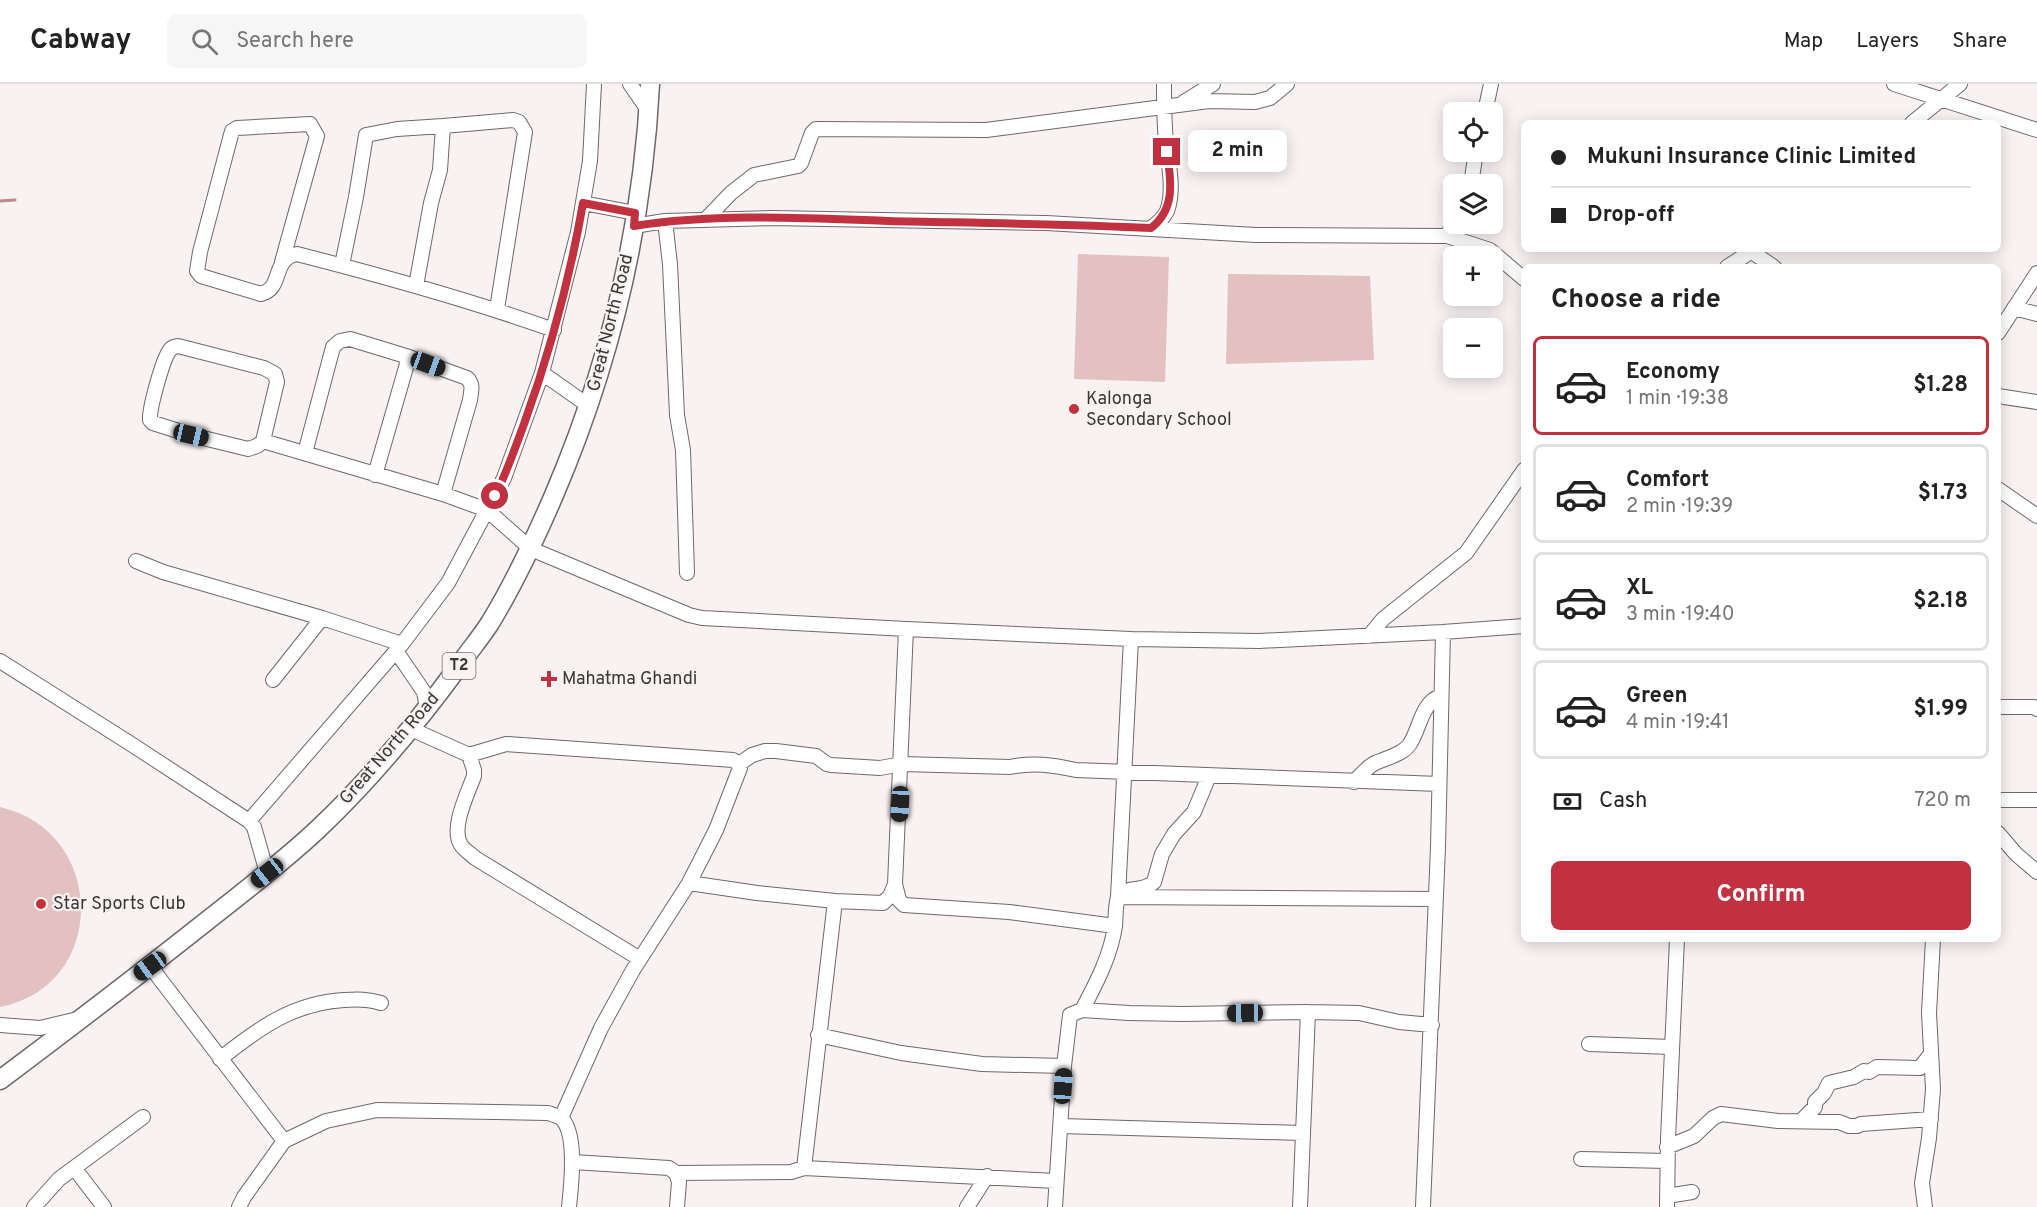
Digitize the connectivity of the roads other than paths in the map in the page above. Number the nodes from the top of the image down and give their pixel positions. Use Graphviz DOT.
graph roads {
  1 [pos="594,84"];
  2 [pos="630,84"];
  3 [pos="650,84"];
  4 [pos="1164,84"];
  5 [pos="1213,84"];
  6 [pos="1287,84"];
  7 [pos="1491,84"];
  8 [pos="1894,84"];
  9 [pos="1960,84"];
  10 [pos="1941,99"];
  11 [pos="1487,102"];
  12 [pos="1179,105"];
  13 [pos="1164,107"];
  14 [pos="648,110"];
  15 [pos="1916,120"];
  16 [pos="443,126"];
  17 [pos="2037,130"];
  18 [pos="583,203"];
  19 [pos="635,220"];
  20 [pos="705,220"];
  21 [pos="665,221"];
  22 [pos="1151,228"];
  23 [pos="1447,236"];
  24 [pos="1749,256"];
  25 [pos="282,262"];
  26 [pos="1733,264"];
  27 [pos="1767,264"];
  28 [pos="342,266"];
  29 [pos="2037,273"];
  30 [pos="1521,276"];
  31 [pos="416,286"];
  32 [pos="2014,308"];
  33 [pos="496,309"];
  34 [pos="2037,314"];
  35 [pos="2001,328"];
  36 [pos="554,330"];
  37 [pos="409,357"];
  38 [pos="543,373"];
  39 [pos="2001,396"];
  40 [pos="2037,402"];
  41 [pos="589,406"];
  42 [pos="262,441"];
  43 [pos="305,453"];
  44 [pos="1521,474"];
  45 [pos="375,475"];
  46 [pos="2001,491"];
  47 [pos="443,494"];
  48 [pos="487,510"];
  49 [pos="2037,516"];
  50 [pos="531,549"];
  51 [pos="136,561"];
  52 [pos="687,573"];
  53 [pos="322,618"];
  54 [pos="1521,626"];
  55 [pos="906,629"];
  56 [pos="1443,632"];
  57 [pos="1369,636"];
  58 [pos="1131,639"];
  59 [pos="399,647"];
  60 [pos="0,661"];
  61 [pos="273,680"];
  62 [pos="1441,696"];
  63 [pos="2001,706"];
  64 [pos="427,708"];
  65 [pos="2037,709"];
  66 [pos="411,729"];
  67 [pos="469,755"];
  68 [pos="739,764"];
  69 [pos="902,764"];
  70 [pos="1124,772"];
  71 [pos="1209,776"];
  72 [pos="1354,782"];
  73 [pos="1439,784"];
  74 [pos="2001,800"];
  75 [pos="2037,800"];
  76 [pos="249,821"];
  77 [pos="2001,836"];
  78 [pos="2037,872"];
  79 [pos="267,873"];
  80 [pos="689,883"];
  81 [pos="896,884"];
  82 [pos="1118,897"];
  83 [pos="1436,899"];
  84 [pos="835,901"];
  85 [pos="883,903"];
  86 [pos="901,904"];
  87 [pos="1115,926"];
  88 [pos="1677,942"];
  89 [pos="1933,942"];
  90 [pos="640,959"];
  91 [pos="150,966"];
  92 [pos="381,1003"];
  93 [pos="1082,1010"];
  94 [pos="1308,1012"];
  95 [pos="79,1019"];
  96 [pos="0,1025"];
  97 [pos="1431,1025"];
  98 [pos="818,1035"];
  99 [pos="1589,1044"];
  100 [pos="1672,1047"];
  101 [pos="1930,1055"];
  102 [pos="220,1059"];
  103 [pos="1064,1066"];
  104 [pos="0,1080"];
  105 [pos="143,1118"];
  106 [pos="561,1118"];
  107 [pos="1931,1119"];
  108 [pos="1801,1121"];
  109 [pos="1060,1126"];
  110 [pos="1302,1133"];
  111 [pos="284,1141"];
  112 [pos="1667,1154"];
  113 [pos="1581,1159"];
  114 [pos="573,1162"];
  115 [pos="804,1168"];
  116 [pos="75,1169"];
  117 [pos="676,1173"];
  118 [pos="987,1176"];
  119 [pos="1056,1181"];
  120 [pos="1692,1192"];
  121 [pos="1667,1202"];
  122 [pos="34,1207"];
  123 [pos="104,1207"];
  124 [pos="239,1207"];
  125 [pos="569,1207"];
  126 [pos="677,1207"];
  127 [pos="967,1207"];
  128 [pos="1055,1207"];
  129 [pos="1300,1207"];
  130 [pos="1423,1207"];
  131 [pos="1925,1207"];
  1 -- 18 [label="street"];
  2 -- 14 [label="street"];
  3 -- 14 [label="highway, Great North Road / T2"];
  4 -- 13 [label="street"];
  5 -- 12 [label="street"];
  6 -- 12 [label="street"];
  7 -- 11 [label="street"];
  8 -- 10 [label="street"];
  9 -- 10 [label="street"];
  10 -- 15 [label="street"];
  10 -- 17 [label="street"];
  12 -- 13 [label="street"];
  13 -- 20 [label="street"];
  13 -- 22 [label="street"];
  14 -- 19 [label="highway, Great North Road / T2"];
  16 -- 28 [label="street"];
  16 -- 31 [label="street"];
  16 -- 33 [label="street"];
  18 -- 19 [label="street"];
  18 -- 36 [label="street"];
  19 -- 21 [label="street"];
  19 -- 41 [label="highway, Great North Road / T2"];
  20 -- 21 [label="street"];
  20 -- 22 [label="street"];
  21 -- 52 [label="street"];
  22 -- 23 [label="street"];
  23 -- 30 [label="street"];
  24 -- 26 [label="street"];
  24 -- 27 [label="street"];
  25 -- 25 [label="street"];
  25 -- 28 [label="street"];
  28 -- 31 [label="street"];
  29 -- 32 [label="street"];
  31 -- 33 [label="street"];
  32 -- 34 [label="street"];
  32 -- 35 [label="street"];
  33 -- 36 [label="street"];
  36 -- 38 [label="street"];
  37 -- 43 [label="street"];
  37 -- 45 [label="street"];
  37 -- 47 [label="street"];
  38 -- 41 [label="street"];
  38 -- 48 [label="street"];
  39 -- 40 [label="street"];
  41 -- 50 [label="highway, Great North Road / T2"];
  42 -- 42 [label="street"];
  42 -- 43 [label="street"];
  43 -- 45 [label="street"];
  44 -- 57 [label="street"];
  45 -- 47 [label="street"];
  46 -- 49 [label="street"];
  47 -- 48 [label="street"];
  48 -- 50 [label="street"];
  48 -- 59 [label="street"];
  50 -- 55 [label="street"];
  50 -- 64 [label="highway, Great North Road / T2"];
  51 -- 53 [label="street"];
  53 -- 59 [label="street"];
  53 -- 61 [label="street"];
  54 -- 56 [label="street"];
  55 -- 58 [label="street"];
  55 -- 69 [label="street"];
  56 -- 57 [label="street"];
  56 -- 62 [label="street"];
  57 -- 58 [label="street"];
  58 -- 70 [label="street"];
  59 -- 64 [label="street"];
  59 -- 76 [label="street"];
  60 -- 76 [label="street"];
  62 -- 72 [label="street"];
  62 -- 73 [label="street"];
  63 -- 65 [label="street"];
  64 -- 66 [label="highway, Great North Road / T2"];
  66 -- 67 [label="street"];
  66 -- 79 [label="highway, Great North Road / T2"];
  67 -- 68 [label="street"];
  67 -- 90 [label="street"];
  68 -- 69 [label="street"];
  68 -- 80 [label="street"];
  69 -- 70 [label="street"];
  69 -- 81 [label="street"];
  70 -- 71 [label="street"];
  70 -- 82 [label="street"];
  71 -- 72 [label="street"];
  71 -- 82 [label="street"];
  72 -- 73 [label="street"];
  73 -- 83 [label="street"];
  74 -- 75 [label="street"];
  76 -- 79 [label="street"];
  77 -- 78 [label="street"];
  79 -- 91 [label="highway, Great North Road / T2"];
  80 -- 84 [label="street"];
  80 -- 90 [label="street"];
  81 -- 85 [label="street"];
  81 -- 86 [label="street"];
  82 -- 83 [label="street"];
  82 -- 87 [label="street"];
  83 -- 97 [label="street"];
  84 -- 85 [label="street"];
  84 -- 98 [label="street"];
  85 -- 86 [label="street"];
  86 -- 87 [label="street"];
  87 -- 93 [label="street"];
  88 -- 100 [label="street"];
  89 -- 101 [label="street"];
  90 -- 106 [label="street"];
  91 -- 95 [label="highway, Great North Road / T2"];
  91 -- 102 [label="street"];
  92 -- 102 [label="street"];
  93 -- 94 [label="street"];
  93 -- 103 [label="street"];
  94 -- 97 [label="street"];
  94 -- 110 [label="street"];
  95 -- 96 [label="street"];
  95 -- 104 [label="highway, Great North Road / T2"];
  97 -- 130 [label="street"];
  98 -- 103 [label="street"];
  98 -- 115 [label="street"];
  99 -- 100 [label="street"];
  100 -- 112 [label="street"];
  101 -- 107 [label="street"];
  101 -- 108 [label="street"];
  102 -- 111 [label="street"];
  103 -- 109 [label="street"];
  105 -- 116 [label="street"];
  106 -- 111 [label="street"];
  106 -- 114 [label="street"];
  107 -- 108 [label="street"];
  107 -- 131 [label="street"];
  108 -- 112 [label="street"];
  109 -- 110 [label="street"];
  109 -- 119 [label="street"];
  110 -- 129 [label="street"];
  111 -- 124 [label="street"];
  112 -- 113 [label="street"];
  112 -- 121 [label="street"];
  114 -- 117 [label="street"];
  114 -- 125 [label="street"];
  115 -- 117 [label="street"];
  115 -- 118 [label="street"];
  116 -- 122 [label="street"];
  116 -- 123 [label="street"];
  117 -- 126 [label="street"];
  118 -- 119 [label="street"];
  118 -- 127 [label="street"];
  119 -- 128 [label="street"];
  120 -- 121 [label="street"];
}
